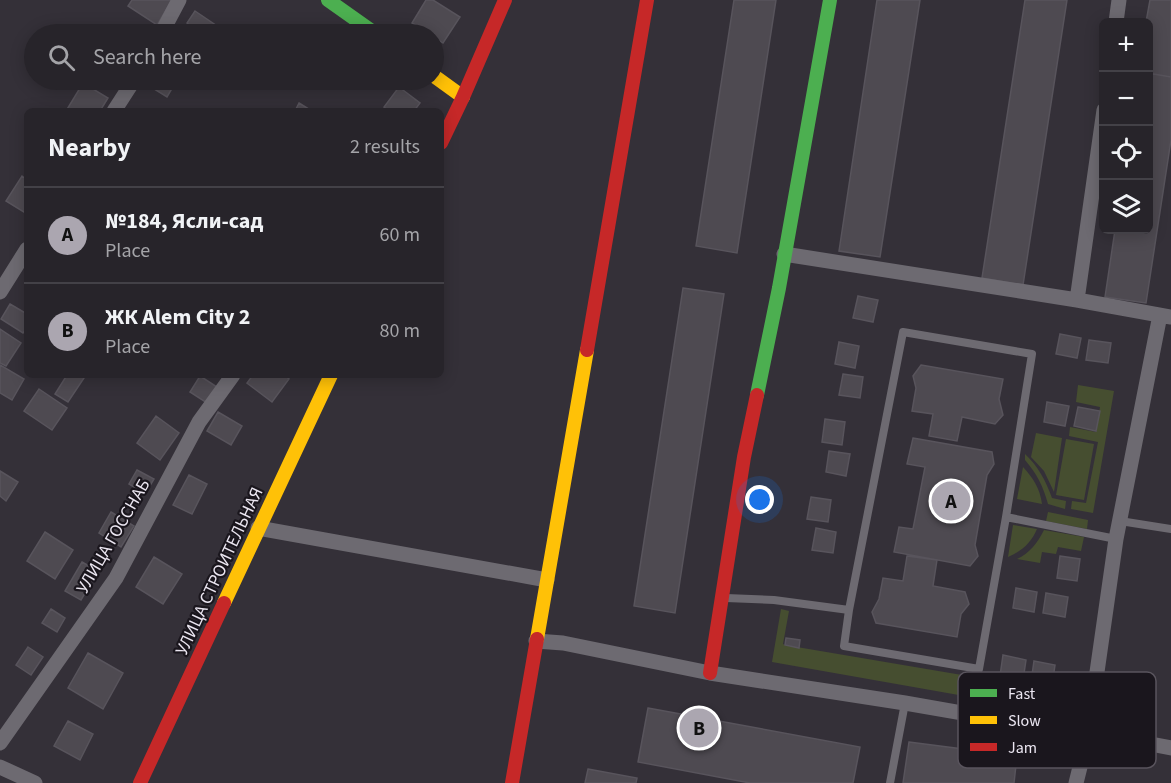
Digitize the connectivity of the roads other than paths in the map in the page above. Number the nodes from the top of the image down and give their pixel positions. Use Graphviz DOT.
graph roads {
  1 [pos="179,0"];
  2 [pos="328,0"];
  3 [pos="505,0"];
  4 [pos="646,0"];
  5 [pos="830,0"];
  6 [pos="1119,0"];
  7 [pos="1117,18"];
  8 [pos="166,24"];
  9 [pos="362,24"];
  10 [pos="444,83"];
  11 [pos="128,90"];
  12 [pos="463,97"];
  13 [pos="116,108"];
  14 [pos="1102,126"];
  15 [pos="444,137"];
  16 [pos="24,254"];
  17 [pos="784,254"];
  18 [pos="0,292"];
  19 [pos="1077,300"];
  20 [pos="1166,316"];
  21 [pos="231,378"];
  22 [pos="330,378"];
  23 [pos="1006,517"];
  24 [pos="1120,521"];
  25 [pos="258,528"];
  26 [pos="1171,529"];
  27 [pos="1116,539"];
  28 [pos="547,580"];
  29 [pos="723,598"];
  30 [pos="849,610"];
  31 [pos="536,641"];
  32 [pos="1097,672"];
  33 [pos="710,673"];
  34 [pos="905,703"];
  35 [pos="958,712"];
  36 [pos="0,743"];
  37 [pos="1156,745"];
  38 [pos="1171,748"];
  39 [pos="0,767"];
  40 [pos="1080,768"];
  41 [pos="34,783"];
  42 [pos="140,783"];
  43 [pos="512,783"];
  44 [pos="890,783"];
  45 [pos="1076,783"];
  1 -- 8 [label="street"];
  2 -- 9 [label="street"];
  3 -- 12 [label="street"];
  4 -- 28 [label="street"];
  5 -- 17 [label="street"];
  6 -- 7 [label="street"];
  10 -- 12 [label="street"];
  11 -- 13 [label="street"];
  12 -- 15 [label="street"];
  14 -- 19 [label="street"];
  16 -- 18 [label="street"];
  17 -- 19 [label="street"];
  17 -- 29 [label="street"];
  19 -- 20 [label="street"];
  20 -- 24 [label="street"];
  21 -- 36 [label="street, УЛИЦА ГОССНАБ"];
  22 -- 25 [label="street, УЛИЦА СТРОИТЕЛЬНАЯ"];
  23 -- 27 [label="lane"];
  23 -- 30 [label="lane"];
  23 -- 30 [label="lane"];
  24 -- 26 [label="lane"];
  24 -- 27 [label="street"];
  25 -- 28 [label="street"];
  25 -- 42 [label="street, УЛИЦА СТРОИТЕЛЬНАЯ"];
  27 -- 32 [label="street"];
  28 -- 31 [label="street"];
  29 -- 30 [label="lane"];
  29 -- 33 [label="street"];
  31 -- 33 [label="street"];
  31 -- 43 [label="street"];
  33 -- 34 [label="street"];
  34 -- 35 [label="street"];
  34 -- 44 [label="lane"];
  37 -- 38 [label="street"];
  39 -- 41 [label="street"];
  40 -- 45 [label="street"];
}
